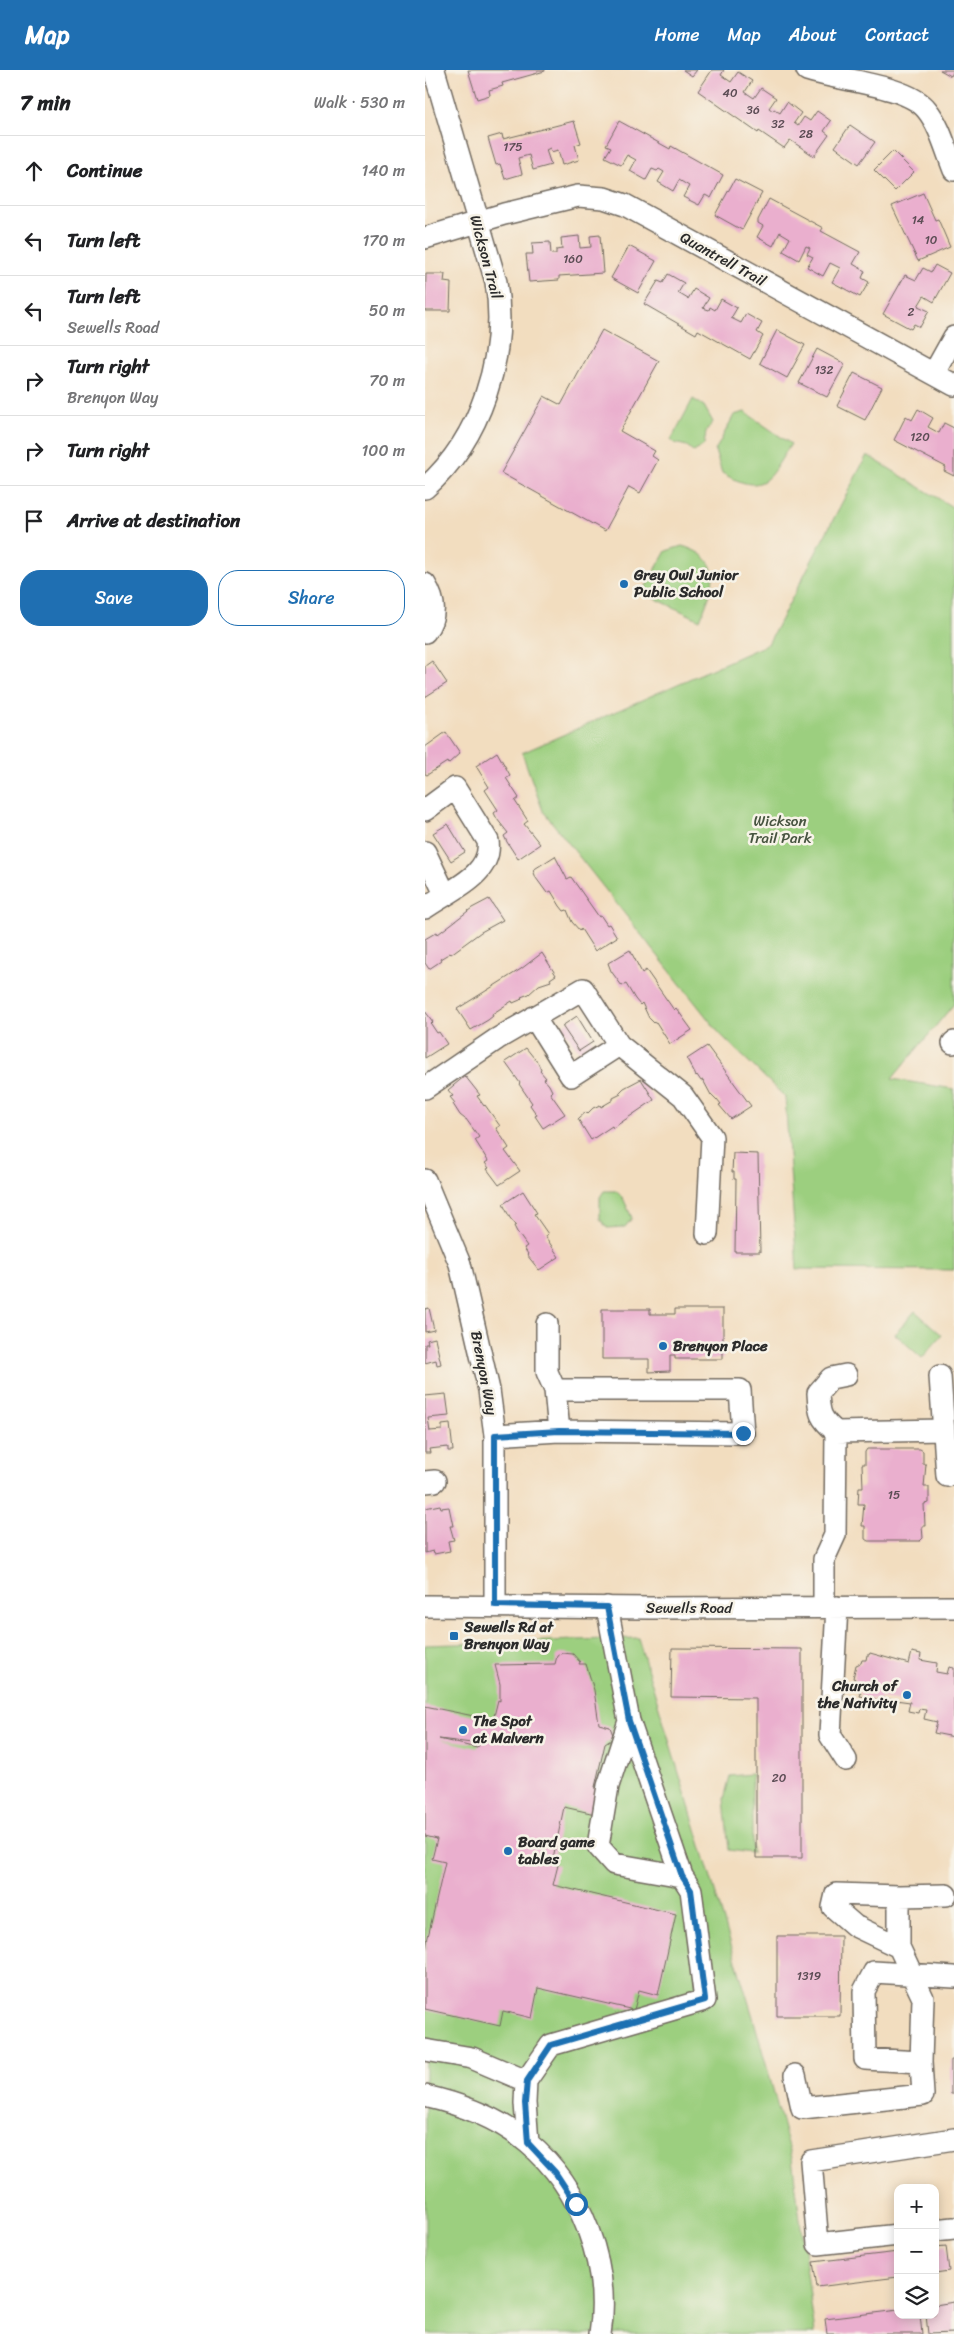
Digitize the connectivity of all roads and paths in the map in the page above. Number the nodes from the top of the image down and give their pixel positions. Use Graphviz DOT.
graph roads {
  1 [pos="434,70"];
  2 [pos="807,70"];
  3 [pos="954,170"];
  4 [pos="477,222"];
  5 [pos="425,238"];
  6 [pos="954,337"];
  7 [pos="934,373"];
  8 [pos="954,385"];
  9 [pos="428,479"];
  10 [pos="425,584"];
  11 [pos="425,632"];
  12 [pos="425,810"];
  13 [pos="425,852"];
  14 [pos="445,894"];
  15 [pos="425,908"];
  16 [pos="534,1017"];
  17 [pos="619,1045"];
  18 [pos="425,1088"];
  19 [pos="425,1180"];
  20 [pos="432,1216"];
  21 [pos="707,1234"];
  22 [pos="547,1324"];
  23 [pos="846,1375"];
  24 [pos="940,1376"];
  25 [pos="555,1390"];
  26 [pos="944,1430"];
  27 [pos="559,1431"];
  28 [pos="836,1432"];
  29 [pos="495,1435"];
  30 [pos="947,1476"];
  31 [pos="495,1605"];
  32 [pos="425,1606"];
  33 [pos="607,1607"];
  34 [pos="830,1607"];
  35 [pos="954,1607"];
  36 [pos="629,1721"];
  37 [pos="846,1760"];
  38 [pos="682,1876"];
  39 [pos="946,1895"];
  40 [pos="899,1896"];
  41 [pos="899,1947"];
  42 [pos="911,1974"];
  43 [pos="954,1977"];
  44 [pos="425,2050"];
  45 [pos="921,2062"];
  46 [pos="795,2075"];
  47 [pos="527,2081"];
  48 [pos="425,2096"];
  49 [pos="954,2138"];
  50 [pos="528,2143"];
  51 [pos="954,2228"];
  52 [pos="939,2230"];
  53 [pos="894,2235"];
  54 [pos="600,2334"];
  1 -- 4 [label="street, Wickson Trail"];
  2 -- 3 [label="street"];
  4 -- 5 [label="street, Quantrell Trail"];
  4 -- 7 [label="street, Quantrell Trail"];
  4 -- 9 [label="street, Wickson Trail"];
  6 -- 7 [label="street"];
  7 -- 8 [label="street, Quantrell Trail"];
  10 -- 11 [label="street"];
  12 -- 14 [label="street"];
  13 -- 14 [label="street"];
  14 -- 15 [label="street"];
  16 -- 17 [label="street"];
  16 -- 17 [label="street"];
  16 -- 18 [label="street"];
  17 -- 21 [label="street"];
  19 -- 20 [label="street, Brenyon Way"];
  20 -- 29 [label="street, Brenyon Way"];
  22 -- 25 [label="street"];
  23 -- 28 [label="street"];
  24 -- 26 [label="street"];
  25 -- 27 [label="street"];
  25 -- 27 [label="street"];
  26 -- 28 [label="street"];
  26 -- 30 [label="street"];
  27 -- 29 [label="street"];
  28 -- 34 [label="street"];
  29 -- 31 [label="street, Brenyon Way"];
  31 -- 32 [label="street, Sewells Road"];
  31 -- 33 [label="street, Sewells Road"];
  33 -- 34 [label="street, Sewells Road"];
  33 -- 36 [label="street"];
  34 -- 35 [label="street, Sewells Road"];
  34 -- 37 [label="street"];
  36 -- 38 [label="street"];
  36 -- 38 [label="street"];
  38 -- 47 [label="street"];
  39 -- 40 [label="street"];
  40 -- 41 [label="street"];
  40 -- 41 [label="street"];
  41 -- 42 [label="street"];
  42 -- 43 [label="street"];
  42 -- 45 [label="street"];
  42 -- 45 [label="street"];
  44 -- 47 [label="street"];
  45 -- 46 [label="street"];
  47 -- 50 [label="street"];
  48 -- 50 [label="street"];
  49 -- 53 [label="street"];
  50 -- 54 [label="street"];
  51 -- 52 [label="street"];
}
